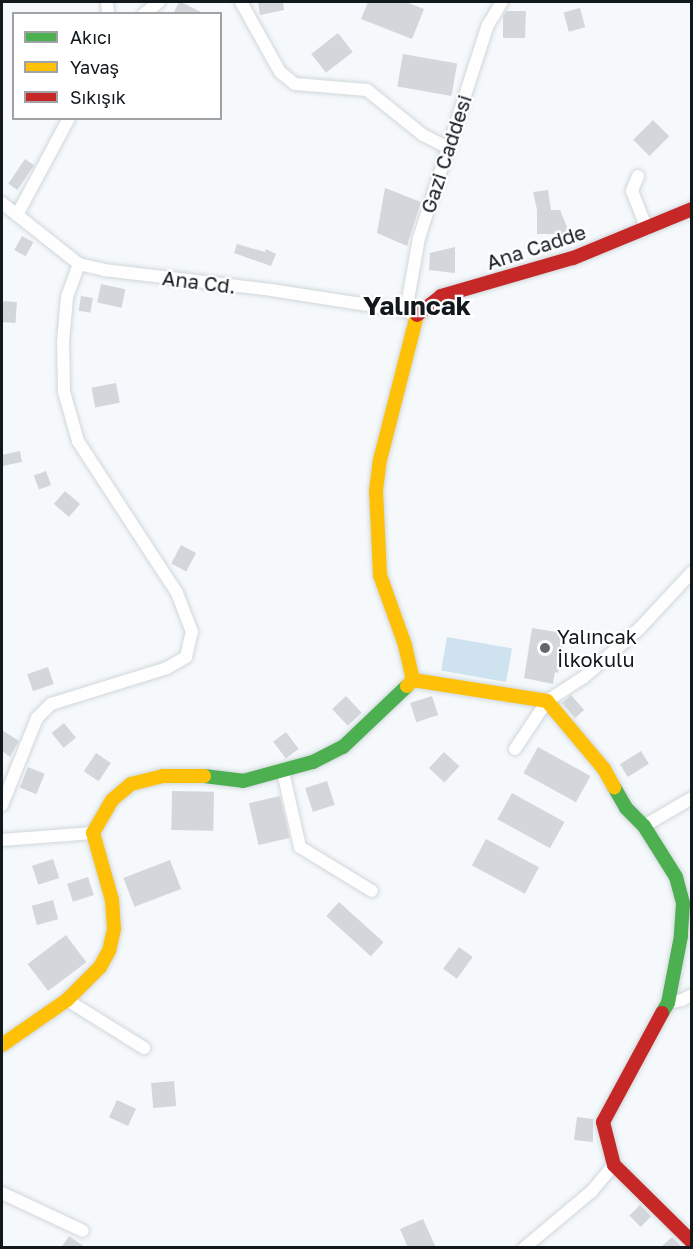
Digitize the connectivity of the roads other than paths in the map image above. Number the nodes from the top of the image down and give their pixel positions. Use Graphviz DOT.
graph roads {
  1 [pos="159,2"];
  2 [pos="241,2"];
  3 [pos="502,2"];
  4 [pos="146,12"];
  5 [pos="68,120"];
  6 [pos="448,148"];
  7 [pos="638,176"];
  8 [pos="2,203"];
  9 [pos="692,208"];
  10 [pos="17,215"];
  11 [pos="647,229"];
  12 [pos="79,264"];
  13 [pos="411,313"];
  14 [pos="692,572"];
  15 [pos="413,680"];
  16 [pos="547,701"];
  17 [pos="515,749"];
  18 [pos="283,772"];
  19 [pos="692,798"];
  20 [pos="2,805"];
  21 [pos="644,826"];
  22 [pos="93,833"];
  23 [pos="2,840"];
  24 [pos="372,891"];
  25 [pos="692,995"];
  26 [pos="66,1000"];
  27 [pos="668,1003"];
  28 [pos="2,1045"];
  29 [pos="144,1048"];
  30 [pos="614,1166"];
  31 [pos="2,1193"];
  32 [pos="83,1230"];
  33 [pos="692,1242"];
  34 [pos="524,1248"];
  1 -- 4 [label="street"];
  2 -- 6 [label="street"];
  3 -- 6 [label="street, Gazi Caddesi"];
  5 -- 10 [label="street"];
  6 -- 13 [label="street, Gazi Caddesi"];
  7 -- 11 [label="street"];
  8 -- 10 [label="street, Ana Cd."];
  9 -- 11 [label="street, Ana Cadde"];
  10 -- 12 [label="street, Ana Cd."];
  11 -- 13 [label="street, Ana Cadde"];
  12 -- 13 [label="street, Ana Cd."];
  12 -- 20 [label="street"];
  13 -- 15 [label="street"];
  14 -- 16 [label="street"];
  15 -- 16 [label="street"];
  15 -- 18 [label="street"];
  16 -- 17 [label="street"];
  16 -- 21 [label="street"];
  18 -- 22 [label="street"];
  18 -- 24 [label="street"];
  19 -- 21 [label="street"];
  21 -- 27 [label="street"];
  22 -- 23 [label="street"];
  22 -- 26 [label="street"];
  25 -- 27 [label="street"];
  26 -- 28 [label="street"];
  26 -- 29 [label="street"];
  27 -- 30 [label="street"];
  30 -- 33 [label="street"];
  30 -- 34 [label="street"];
  31 -- 32 [label="street"];
}
